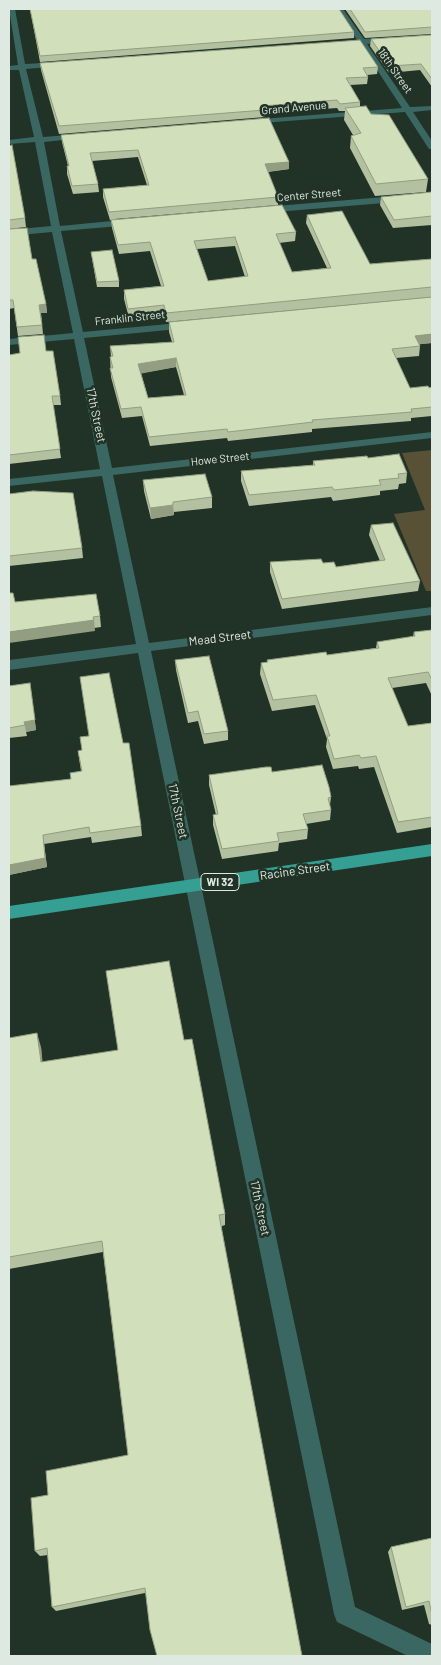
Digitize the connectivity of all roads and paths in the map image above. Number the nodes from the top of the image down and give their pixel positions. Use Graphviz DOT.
graph roads {
  1 [pos="11,9"];
  2 [pos="340,9"];
  3 [pos="432,37"];
  4 [pos="361,42"];
  5 [pos="337,44"];
  6 [pos="65,64"];
  7 [pos="15,67"];
  8 [pos="432,108"];
  9 [pos="408,110"];
  10 [pos="241,123"];
  11 [pos="93,135"];
  12 [pos="39,139"];
  13 [pos="9,142"];
  14 [pos="432,147"];
  15 [pos="432,196"];
  16 [pos="252,211"];
  17 [pos="143,221"];
  18 [pos="56,229"];
  19 [pos="9,233"];
  20 [pos="196,324"];
  21 [pos="79,335"];
  22 [pos="9,342"];
  23 [pos="432,436"];
  24 [pos="107,472"];
  25 [pos="9,483"];
  26 [pos="432,611"];
  27 [pos="144,648"];
  28 [pos="9,665"];
  29 [pos="432,850"];
  30 [pos="194,886"];
  31 [pos="9,914"];
  32 [pos="432,1656"];
  1 -- 7 [label="street, 17th Street"];
  2 -- 4 [label="street, 18th Street"];
  3 -- 4 [label="street"];
  4 -- 5 [label="street"];
  4 -- 9 [label="street, 18th Street"];
  6 -- 7 [label="street"];
  7 -- 12 [label="street, 17th Street"];
  8 -- 9 [label="street, Grand Avenue"];
  9 -- 10 [label="street, Grand Avenue"];
  9 -- 14 [label="street, 18th Street"];
  11 -- 12 [label="street"];
  12 -- 13 [label="street"];
  12 -- 18 [label="street, 17th Street"];
  15 -- 16 [label="street, Center Street"];
  17 -- 18 [label="street"];
  18 -- 19 [label="street"];
  18 -- 21 [label="street, 17th Street"];
  20 -- 21 [label="street, Franklin Street"];
  21 -- 22 [label="street, Franklin Street"];
  21 -- 24 [label="street, 17th Street"];
  23 -- 24 [label="street, Howe Street"];
  24 -- 25 [label="street, Howe Street"];
  24 -- 27 [label="street, 17th Street"];
  26 -- 27 [label="street, Mead Street"];
  27 -- 28 [label="street, Mead Street"];
  27 -- 30 [label="street, 17th Street"];
  29 -- 30 [label="main road, Racine Street / WI 32"];
  30 -- 31 [label="main road, Racine Street / WI 32"];
  30 -- 32 [label="street, 17th Street"];
}
